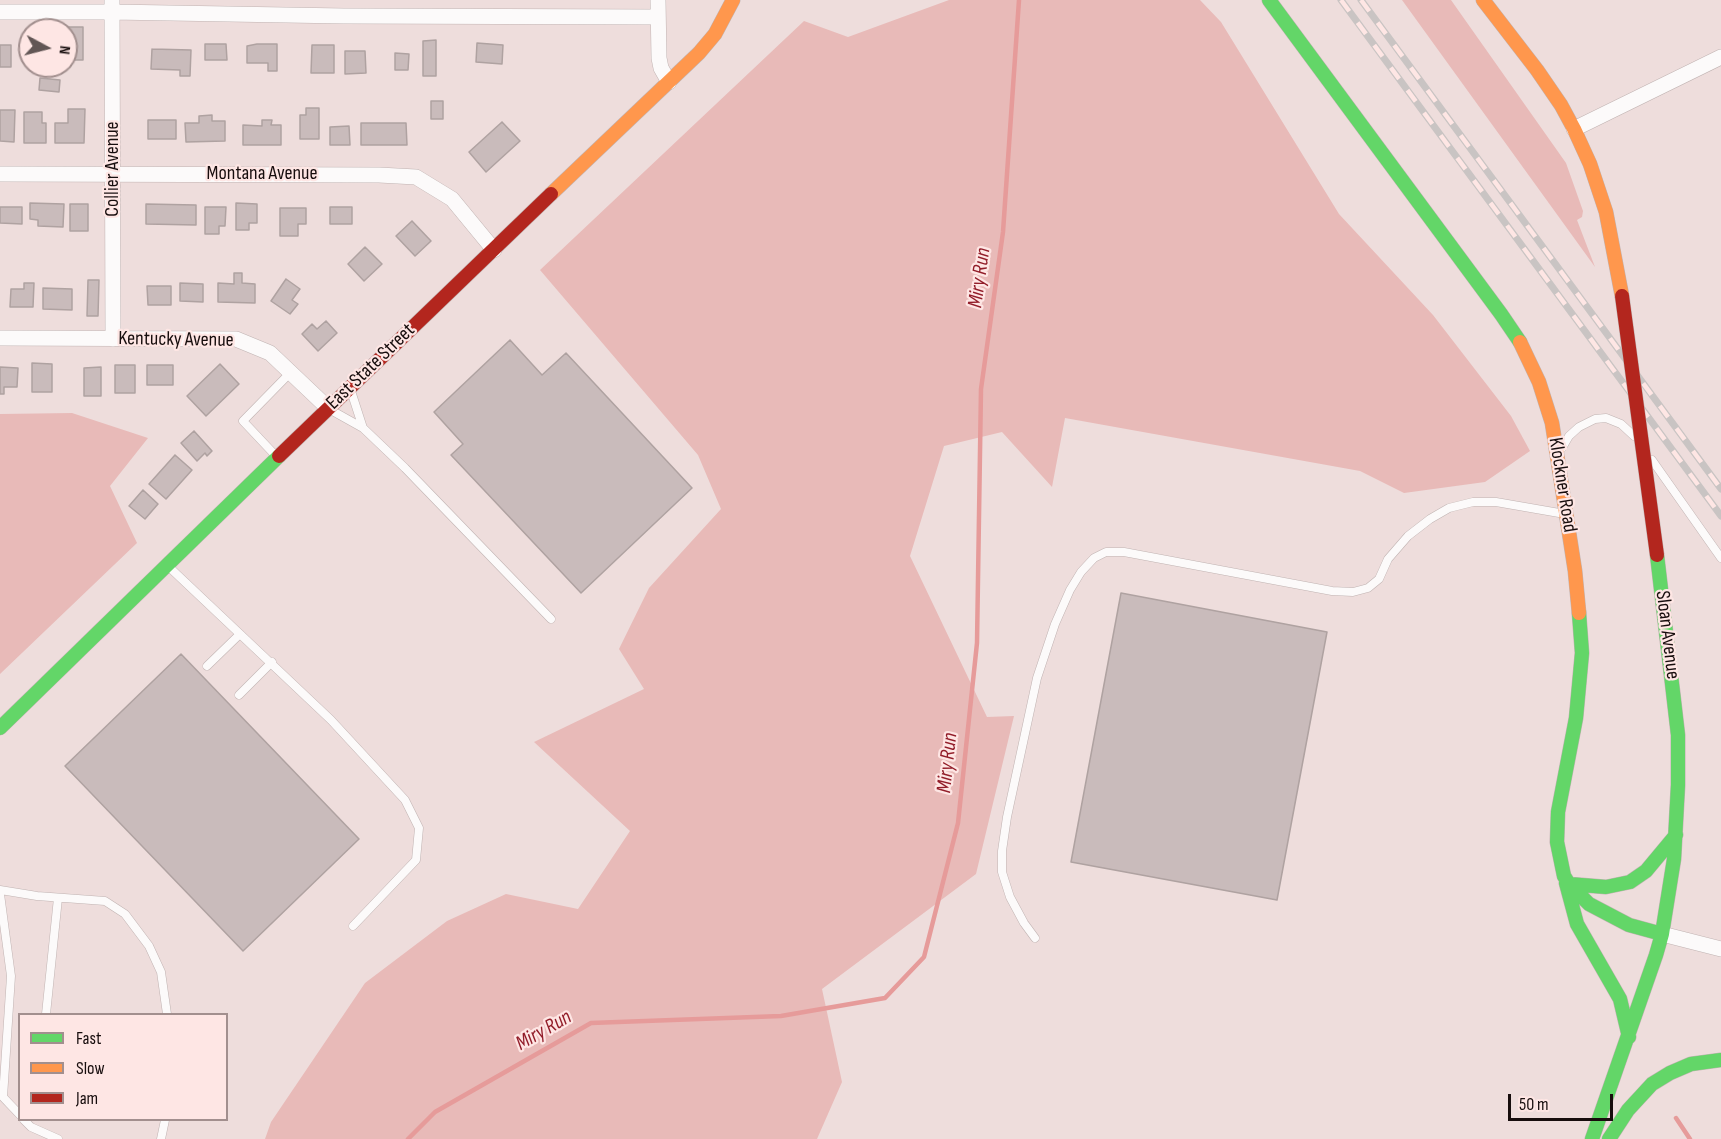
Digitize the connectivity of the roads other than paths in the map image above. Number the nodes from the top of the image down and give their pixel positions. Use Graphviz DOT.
graph roads {
  1 [pos="658,0"];
  2 [pos="733,0"];
  3 [pos="1269,0"];
  4 [pos="1483,0"];
  5 [pos="112,6"];
  6 [pos="0,12"];
  7 [pos="658,17"];
  8 [pos="1721,57"];
  9 [pos="669,82"];
  10 [pos="1574,129"];
  11 [pos="114,173"];
  12 [pos="0,174"];
  13 [pos="494,250"];
  14 [pos="0,338"];
  15 [pos="113,339"];
  16 [pos="291,372"];
  17 [pos="349,387"];
  18 [pos="328,408"];
  19 [pos="363,428"];
  20 [pos="1558,454"];
  21 [pos="277,458"];
  22 [pos="1567,514"];
  23 [pos="1721,558"];
  24 [pos="167,565"];
  25 [pos="551,619"];
  26 [pos="240,634"];
  27 [pos="272,662"];
  28 [pos="207,666"];
  29 [pos="239,695"];
  30 [pos="0,728"];
  31 [pos="1676,835"];
  32 [pos="1567,880"];
  33 [pos="0,892"];
  34 [pos="58,898"];
  35 [pos="353,926"];
  36 [pos="1662,934"];
  37 [pos="1035,938"];
  38 [pos="1721,949"];
  39 [pos="46,1013"];
  40 [pos="167,1013"];
  41 [pos="1629,1037"];
  42 [pos="1721,1060"];
  43 [pos="18,1113"];
  44 [pos="165,1121"];
  45 [pos="32,1123"];
  46 [pos="58,1139"];
  47 [pos="161,1139"];
  48 [pos="1592,1139"];
  49 [pos="1609,1139"];
  1 -- 7 [label="street"];
  2 -- 9 [label="main road, East State Street"];
  3 -- 20 [label="main road, Klockner Road"];
  4 -- 10 [label="main road, Sloan Avenue"];
  5 -- 6 [label="street"];
  5 -- 7 [label="street"];
  5 -- 11 [label="street, Collier Avenue"];
  7 -- 9 [label="street"];
  8 -- 10 [label="street"];
  9 -- 13 [label="main road, East State Street"];
  10 -- 31 [label="main road, Sloan Avenue, bridge"];
  11 -- 12 [label="street, Montana Avenue"];
  11 -- 13 [label="street, Montana Avenue"];
  11 -- 15 [label="street, Collier Avenue"];
  13 -- 17 [label="main road, East State Street"];
  14 -- 15 [label="street, Kentucky Avenue"];
  15 -- 16 [label="street, Kentucky Avenue"];
  16 -- 18 [label="street, Kentucky Avenue"];
  16 -- 21 [label="lane"];
  17 -- 18 [label="main road, East State Street"];
  17 -- 19 [label="lane"];
  18 -- 19 [label="lane"];
  18 -- 21 [label="main road, East State Street"];
  19 -- 25 [label="lane"];
  20 -- 22 [label="main road, Klockner Road"];
  20 -- 23 [label="lane"];
  21 -- 24 [label="main road, East State Street"];
  22 -- 32 [label="main road, Klockner Road"];
  22 -- 37 [label="lane"];
  24 -- 26 [label="lane"];
  24 -- 30 [label="main road, East State Street"];
  26 -- 27 [label="lane"];
  26 -- 28 [label="lane"];
  27 -- 29 [label="lane"];
  27 -- 35 [label="lane"];
  31 -- 32 [label="main road"];
  31 -- 36 [label="main road, Sloan Avenue"];
  32 -- 36 [label="main road"];
  32 -- 41 [label="main road, Klockner Road"];
  33 -- 34 [label="lane"];
  33 -- 43 [label="lane"];
  34 -- 39 [label="lane"];
  34 -- 40 [label="lane"];
  36 -- 38 [label="street"];
  36 -- 41 [label="main road, Sloan Avenue"];
  41 -- 48 [label="main road, Sloan Avenue"];
  42 -- 49 [label="main road"];
  44 -- 47 [label="lane"];
  45 -- 46 [label="lane"];
}
